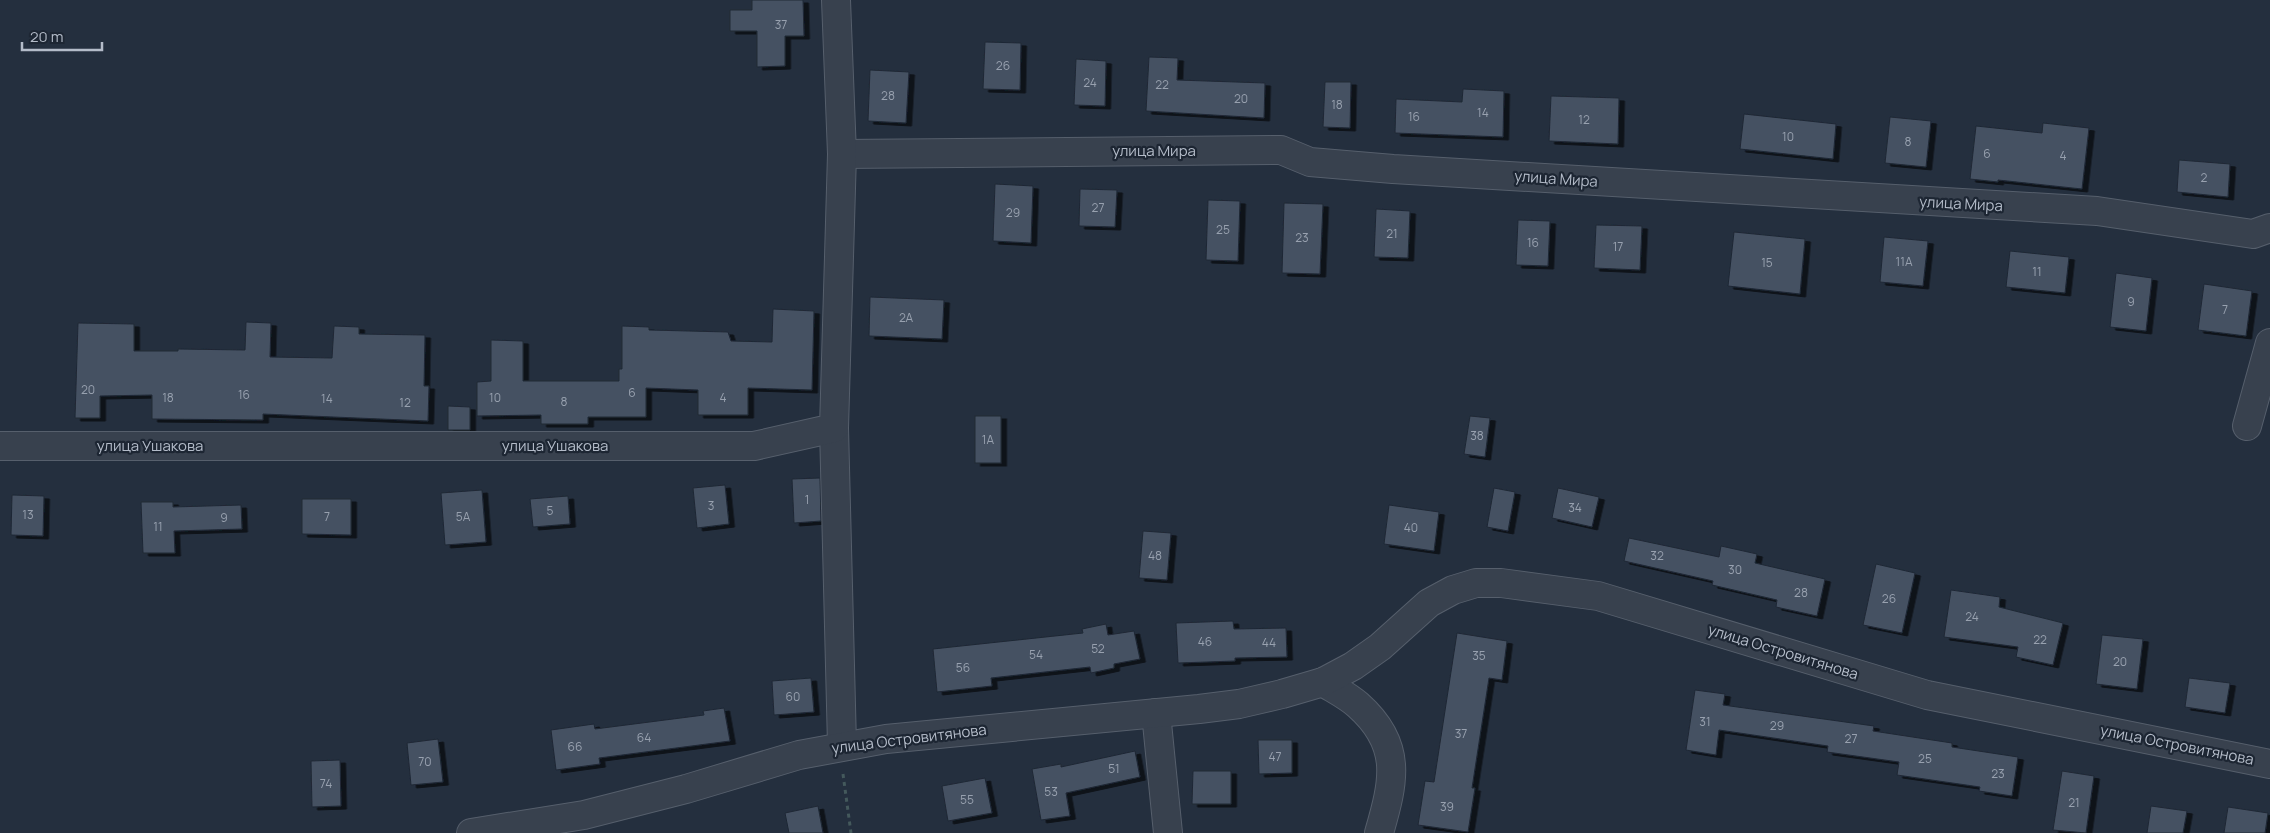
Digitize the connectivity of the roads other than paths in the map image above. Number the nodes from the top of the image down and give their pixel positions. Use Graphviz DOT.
graph roads {
  1 [pos="836,0"];
  2 [pos="842,154"];
  3 [pos="2270,228"];
  4 [pos="2270,343"];
  5 [pos="2247,426"];
  6 [pos="834,428"];
  7 [pos="0,446"];
  8 [pos="1323,682"];
  9 [pos="1156,713"];
  10 [pos="842,746"];
  11 [pos="2270,764"];
  12 [pos="471,833"];
  13 [pos="1168,833"];
  14 [pos="1380,833"];
  1 -- 2 [label="street"];
  2 -- 3 [label="street, улица Мира"];
  2 -- 6 [label="street"];
  4 -- 5 [label="street"];
  6 -- 7 [label="street, улица Ушакова"];
  6 -- 10 [label="street"];
  8 -- 9 [label="street, улица Островитянова"];
  8 -- 11 [label="street, улица Островитянова"];
  8 -- 14 [label="street"];
  9 -- 10 [label="street, улица Островитянова"];
  9 -- 13 [label="street"];
  10 -- 12 [label="street, улица Островитянова"];
}
